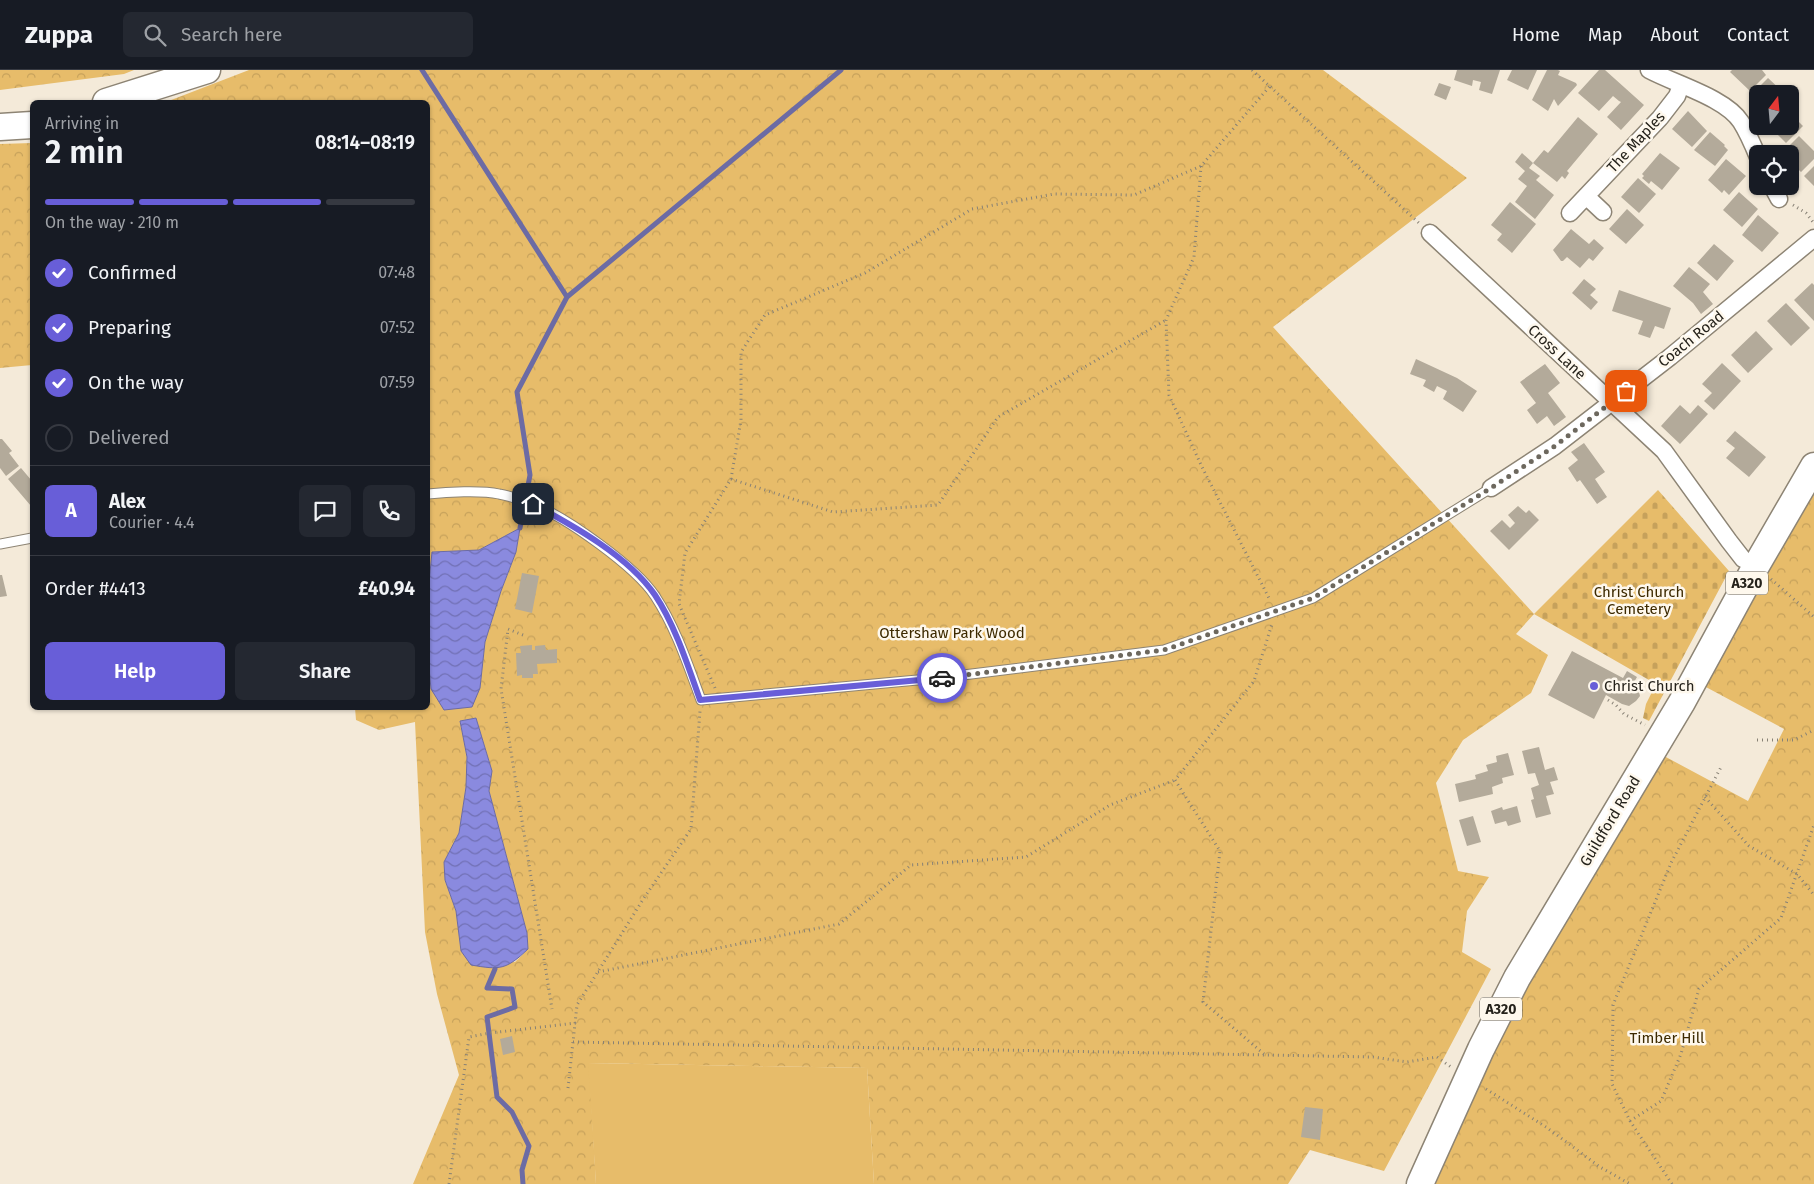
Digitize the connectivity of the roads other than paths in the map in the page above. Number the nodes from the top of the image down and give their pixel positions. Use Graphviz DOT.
graph roads {
  1 [pos="207,70"];
  2 [pos="1649,70"];
  3 [pos="1681,85"];
  4 [pos="112,100"];
  5 [pos="30,125"];
  6 [pos="0,127"];
  7 [pos="1752,145"];
  8 [pos="1586,196"];
  9 [pos="1603,212"];
  10 [pos="1570,213"];
  11 [pos="1430,233"];
  12 [pos="1814,238"];
  13 [pos="1612,402"];
  14 [pos="1814,466"];
  15 [pos="1491,488"];
  16 [pos="430,494"];
  17 [pos="30,538"];
  18 [pos="0,544"];
  19 [pos="1756,566"];
  20 [pos="1420,1184"];
  1 -- 4 [label="main road"];
  2 -- 3 [label="street"];
  3 -- 7 [label="street"];
  3 -- 8 [label="street, The Maples"];
  5 -- 6 [label="main road"];
  8 -- 9 [label="street"];
  8 -- 10 [label="street, The Maples"];
  11 -- 13 [label="street, Cross Lane"];
  12 -- 13 [label="street, Coach Road"];
  13 -- 15 [label="street, Coach Road"];
  13 -- 19 [label="street, Cross Lane"];
  14 -- 19 [label="main road, Guildford Road / A320"];
  15 -- 16 [label="lane"];
  17 -- 18 [label="lane"];
  19 -- 20 [label="main road, Guildford Road / A320"];
}
